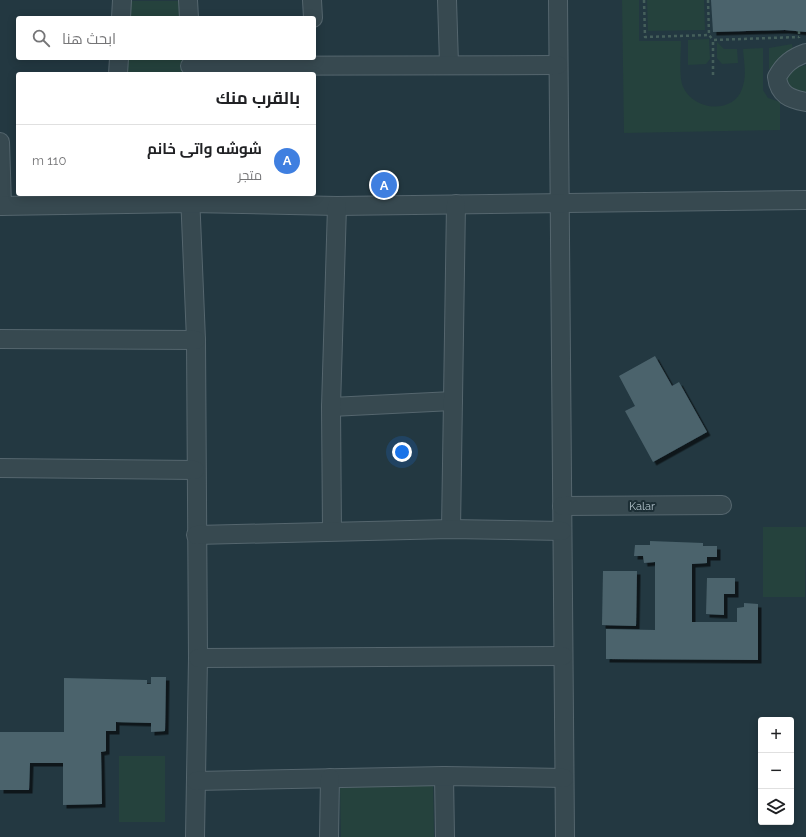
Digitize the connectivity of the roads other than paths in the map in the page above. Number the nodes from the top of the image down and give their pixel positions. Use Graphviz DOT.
graph roads {
  1 [pos="122,0"];
  2 [pos="188,0"];
  3 [pos="312,0"];
  4 [pos="447,0"];
  5 [pos="558,0"];
  6 [pos="121,16"];
  7 [pos="189,16"];
  8 [pos="313,16"];
  9 [pos="803,45"];
  10 [pos="119,60"];
  11 [pos="313,61"];
  12 [pos="448,64"];
  13 [pos="558,65"];
  14 [pos="190,66"];
  15 [pos="118,72"];
  16 [pos="806,102"];
  17 [pos="0,142"];
  18 [pos="110,199"];
  19 [pos="190,199"];
  20 [pos="806,200"];
  21 [pos="560,202"];
  22 [pos="456,204"];
  23 [pos="1,206"];
  24 [pos="337,206"];
  25 [pos="0,339"];
  26 [pos="196,340"];
  27 [pos="453,401"];
  28 [pos="331,407"];
  29 [pos="0,468"];
  30 [pos="195,470"];
  31 [pos="722,505"];
  32 [pos="562,506"];
  33 [pos="451,529"];
  34 [pos="332,531"];
  35 [pos="562,531"];
  36 [pos="196,534"];
  37 [pos="563,656"];
  38 [pos="198,658"];
  39 [pos="444,776"];
  40 [pos="330,778"];
  41 [pos="564,778"];
  42 [pos="196,781"];
  43 [pos="195,837"];
  44 [pos="329,837"];
  45 [pos="445,837"];
  46 [pos="565,837"];
  1 -- 6 [label="street"];
  2 -- 7 [label="street"];
  3 -- 8 [label="street"];
  4 -- 12 [label="street"];
  5 -- 13 [label="street"];
  9 -- 16 [label="street"];
  10 -- 15 [label="street"];
  11 -- 12 [label="street"];
  11 -- 14 [label="street"];
  12 -- 13 [label="street"];
  13 -- 21 [label="street"];
  17 -- 23 [label="street"];
  18 -- 19 [label="street"];
  18 -- 23 [label="street"];
  19 -- 24 [label="street"];
  19 -- 26 [label="street"];
  20 -- 21 [label="street"];
  21 -- 22 [label="street"];
  21 -- 32 [label="street"];
  22 -- 24 [label="street"];
  22 -- 27 [label="street"];
  24 -- 28 [label="street"];
  25 -- 26 [label="street"];
  26 -- 30 [label="street"];
  27 -- 28 [label="street"];
  27 -- 33 [label="street"];
  28 -- 34 [label="street"];
  29 -- 30 [label="street"];
  30 -- 36 [label="street"];
  31 -- 32 [label="street, Kalar"];
  32 -- 35 [label="street"];
  33 -- 34 [label="street"];
  33 -- 35 [label="street"];
  34 -- 36 [label="street"];
  35 -- 37 [label="street"];
  36 -- 38 [label="street"];
  37 -- 38 [label="street"];
  37 -- 41 [label="street"];
  38 -- 42 [label="street"];
  39 -- 40 [label="street"];
  39 -- 41 [label="street"];
  39 -- 45 [label="street"];
  40 -- 42 [label="street"];
  40 -- 44 [label="street"];
  41 -- 46 [label="street"];
  42 -- 43 [label="street"];
}
